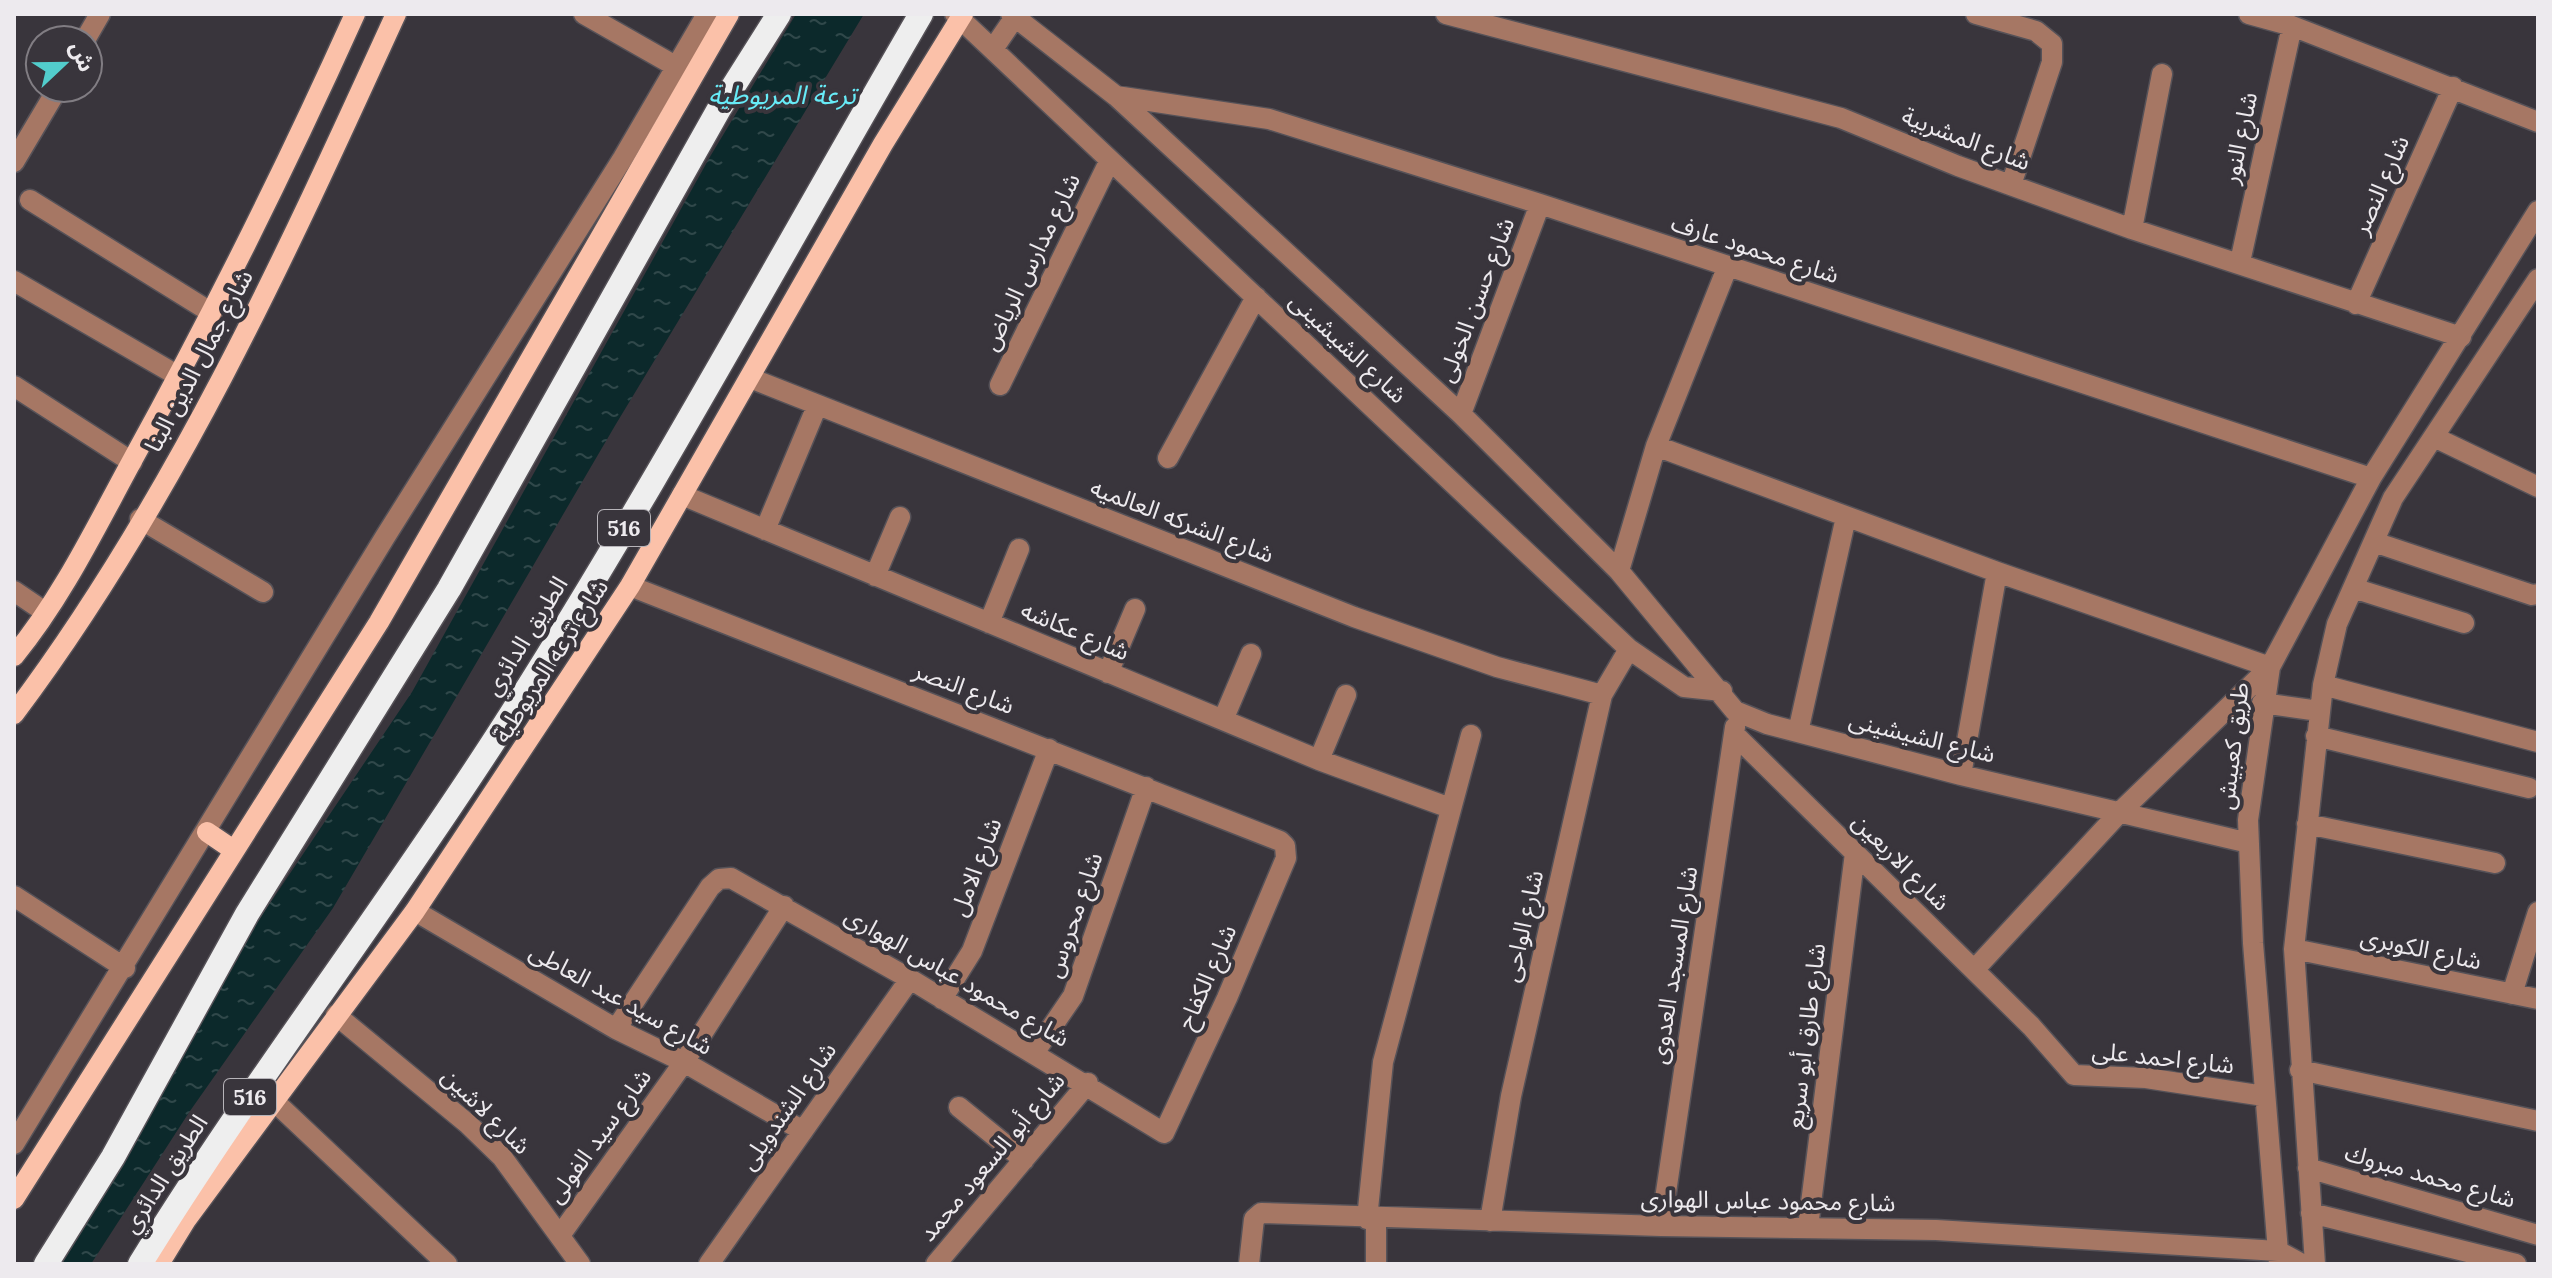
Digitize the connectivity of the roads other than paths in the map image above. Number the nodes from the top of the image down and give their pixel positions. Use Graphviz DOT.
graph roads {
  1 [pos="355,14"];
  2 [pos="396,14"];
  3 [pos="584,14"];
  4 [pos="707,14"];
  5 [pos="729,14"];
  6 [pos="779,14"];
  7 [pos="921,14"];
  8 [pos="1446,14"];
  9 [pos="1976,14"];
  10 [pos="2249,14"];
  11 [pos="960,15"];
  12 [pos="1013,15"];
  13 [pos="2292,26"];
  14 [pos="993,49"];
  15 [pos="677,67"];
  16 [pos="2162,74"];
  17 [pos="2453,87"];
  18 [pos="1116,96"];
  19 [pos="48,104"];
  20 [pos="2538,122"];
  21 [pos="14,162"];
  22 [pos="1109,162"];
  23 [pos="2011,185"];
  24 [pos="30,200"];
  25 [pos="1540,204"];
  26 [pos="2538,211"];
  27 [pos="2132,229"];
  28 [pos="2240,262"];
  29 [pos="1727,268"];
  30 [pos="14,281"];
  31 [pos="2535,290"];
  32 [pos="1256,297"];
  33 [pos="2356,304"];
  34 [pos="212,313"];
  35 [pos="2461,337"];
  36 [pos="180,377"];
  37 [pos="750,378"];
  38 [pos="1000,385"];
  39 [pos="14,386"];
  40 [pos="817,406"];
  41 [pos="1461,414"];
  42 [pos="2434,437"];
  43 [pos="1656,446"];
  44 [pos="1168,458"];
  45 [pos="132,462"];
  46 [pos="2371,478"];
  47 [pos="2538,487"];
  48 [pos="682,495"];
  49 [pos="900,517"];
  50 [pos="1846,517"];
  51 [pos="140,519"];
  52 [pos="765,530"];
  53 [pos="2374,542"];
  54 [pos="1019,549"];
  55 [pos="1619,571"];
  56 [pos="1997,572"];
  57 [pos="875,576"];
  58 [pos="630,586"];
  59 [pos="2353,588"];
  60 [pos="14,591"];
  61 [pos="263,592"];
  62 [pos="2538,594"];
  63 [pos="1135,609"];
  64 [pos="45,612"];
  65 [pos="989,623"];
  66 [pos="2464,623"];
  67 [pos="1629,649"];
  68 [pos="1251,654"];
  69 [pos="14,656"];
  70 [pos="2270,667"];
  71 [pos="1108,673"];
  72 [pos="2323,685"];
  73 [pos="1722,691"];
  74 [pos="1346,695"];
  75 [pos="1602,695"];
  76 [pos="2262,703"];
  77 [pos="1735,711"];
  78 [pos="2319,711"];
  79 [pos="14,714"];
  80 [pos="1223,720"];
  81 [pos="1798,732"];
  82 [pos="1471,735"];
  83 [pos="1735,735"];
  84 [pos="2316,736"];
  85 [pos="2538,742"];
  86 [pos="1049,749"];
  87 [pos="1319,760"];
  88 [pos="1961,775"];
  89 [pos="1146,787"];
  90 [pos="2529,788"];
  91 [pos="1450,808"];
  92 [pos="2120,812"];
  93 [pos="2307,824"];
  94 [pos="207,832"];
  95 [pos="1280,841"];
  96 [pos="2249,843"];
  97 [pos="232,849"];
  98 [pos="1855,853"];
  99 [pos="2495,863"];
  100 [pos="14,896"];
  101 [pos="784,906"];
  102 [pos="415,911"];
  103 [pos="2536,925"];
  104 [pos="2294,949"];
  105 [pos="125,968"];
  106 [pos="1974,970"];
  107 [pos="910,979"];
  108 [pos="2512,994"];
  109 [pos="942,999"];
  110 [pos="2538,999"];
  111 [pos="336,1015"];
  112 [pos="2031,1026"];
  113 [pos="616,1029"];
  114 [pos="1034,1053"];
  115 [pos="684,1062"];
  116 [pos="2300,1070"];
  117 [pos="1088,1083"];
  118 [pos="2264,1096"];
  119 [pos="274,1101"];
  120 [pos="959,1107"];
  121 [pos="2538,1121"];
  122 [pos="803,1131"];
  123 [pos="1164,1133"];
  124 [pos="14,1144"];
  125 [pos="1024,1160"];
  126 [pos="2308,1168"];
  127 [pos="14,1199"];
  128 [pos="2311,1213"];
  129 [pos="1372,1218"];
  130 [pos="1490,1221"];
  131 [pos="1661,1226"];
  132 [pos="1808,1227"];
  133 [pos="561,1234"];
  134 [pos="2538,1235"];
  135 [pos="2279,1258"];
  136 [pos="46,1264"];
  137 [pos="140,1264"];
  138 [pos="159,1264"];
  139 [pos="447,1264"];
  140 [pos="580,1264"];
  141 [pos="709,1264"];
  142 [pos="936,1264"];
  143 [pos="1249,1264"];
  144 [pos="1376,1264"];
  145 [pos="2302,1264"];
  146 [pos="2315,1264"];
  147 [pos="2516,1264"];
  1 -- 34 [label="main road, شارع جمال الدين البنا"];
  2 -- 51 [label="main road, شارع جمال الدين البنا"];
  3 -- 15 [label="street"];
  4 -- 15 [label="street"];
  5 -- 97 [label="main road"];
  6 -- 136 [label="highway"];
  7 -- 137 [label="highway, الطريق الدائري / 516"];
  8 -- 23 [label="street, شارع المشربية"];
  9 -- 23 [label="street"];
  10 -- 13 [label="street"];
  11 -- 14 [label="street, شارع الشيشينى"];
  11 -- 37 [label="main road, شارع ترعه المريوطية"];
  12 -- 14 [label="street"];
  12 -- 18 [label="street, شارع الشيشينى"];
  13 -- 17 [label="street"];
  13 -- 28 [label="street, شارع النور"];
  14 -- 22 [label="street, شارع الشيشينى"];
  15 -- 94 [label="street"];
  16 -- 27 [label="street"];
  17 -- 20 [label="street"];
  17 -- 33 [label="street, شارع النصر"];
  18 -- 25 [label="street, شارع محمود عارف"];
  18 -- 41 [label="street, شارع الشيشينى"];
  19 -- 21 [label="street"];
  22 -- 32 [label="street, شارع الشيشينى"];
  22 -- 38 [label="street, شارع مدارس الرياض"];
  23 -- 27 [label="street, شارع المشربية"];
  24 -- 34 [label="street"];
  25 -- 29 [label="street, شارع محمود عارف"];
  25 -- 41 [label="street, شارع حسن الخولى"];
  26 -- 35 [label="street, طريق كعبيش"];
  27 -- 28 [label="street, شارع المشربية"];
  28 -- 33 [label="street, شارع المشربية"];
  29 -- 43 [label="street"];
  29 -- 46 [label="street, شارع محمود عارف"];
  30 -- 36 [label="street"];
  31 -- 42 [label="street"];
  32 -- 44 [label="street"];
  32 -- 67 [label="street, شارع الشيشينى"];
  33 -- 35 [label="street, شارع المشربية"];
  34 -- 36 [label="main road, شارع جمال الدين البنا"];
  35 -- 46 [label="street, طريق كعبيش"];
  36 -- 45 [label="main road, شارع جمال الدين البنا"];
  37 -- 40 [label="street, شارع الشركه العالميه"];
  37 -- 48 [label="main road, شارع ترعه المريوطية"];
  39 -- 45 [label="street"];
  40 -- 52 [label="street"];
  40 -- 75 [label="street, شارع الشركه العالميه"];
  41 -- 55 [label="street, شارع الشيشينى"];
  42 -- 47 [label="street"];
  42 -- 53 [label="street"];
  43 -- 50 [label="street"];
  43 -- 55 [label="street"];
  45 -- 64 [label="main road, شارع جمال الدين البنا"];
  46 -- 70 [label="street, طريق كعبيش"];
  48 -- 52 [label="street, شارع عكاشه"];
  48 -- 58 [label="main road, شارع ترعه المريوطية"];
  49 -- 57 [label="street"];
  50 -- 56 [label="street"];
  50 -- 81 [label="street"];
  51 -- 61 [label="street"];
  51 -- 79 [label="main road, شارع جمال الدين البنا"];
  52 -- 57 [label="street, شارع عكاشه"];
  53 -- 59 [label="street"];
  53 -- 62 [label="street"];
  54 -- 65 [label="street"];
  55 -- 73 [label="street, شارع الشيشينى"];
  56 -- 70 [label="street"];
  56 -- 88 [label="street"];
  57 -- 65 [label="street, شارع عكاشه"];
  58 -- 86 [label="street, شارع النصر"];
  58 -- 102 [label="main road, شارع ترعه المريوطية"];
  59 -- 66 [label="street"];
  59 -- 72 [label="street"];
  60 -- 64 [label="street"];
  63 -- 71 [label="street"];
  64 -- 69 [label="main road, شارع جمال الدين البنا"];
  65 -- 71 [label="street, شارع عكاشه"];
  67 -- 73 [label="street, شارع الشيشينى"];
  67 -- 75 [label="street, شارع الواحى"];
  68 -- 80 [label="street"];
  70 -- 76 [label="street, طريق كعبيش"];
  70 -- 92 [label="street"];
  71 -- 80 [label="street, شارع عكاشه"];
  72 -- 78 [label="street"];
  72 -- 85 [label="street"];
  73 -- 77 [label="street, شارع الشيشينى"];
  74 -- 87 [label="street"];
  75 -- 130 [label="street, شارع الواحى"];
  76 -- 78 [label="street"];
  76 -- 96 [label="street, طريق كعبيش"];
  77 -- 81 [label="street, شارع الشيشينى"];
  77 -- 83 [label="street, شارع المسجد العدوى"];
  78 -- 84 [label="street"];
  80 -- 87 [label="street, شارع عكاشه"];
  81 -- 88 [label="street, شارع الشيشينى"];
  82 -- 91 [label="street"];
  83 -- 98 [label="street, شارع الاربعين"];
  83 -- 131 [label="street, شارع المسجد العدوى"];
  84 -- 90 [label="street"];
  84 -- 93 [label="street"];
  86 -- 89 [label="street, شارع النصر"];
  86 -- 109 [label="street, شارع الامل"];
  87 -- 91 [label="street, شارع عكاشه"];
  88 -- 92 [label="street, شارع الشيشينى"];
  89 -- 95 [label="street, شارع النصر"];
  89 -- 114 [label="street, شارع محروس"];
  91 -- 129 [label="street"];
  92 -- 96 [label="street, شارع الشيشينى"];
  92 -- 106 [label="street"];
  93 -- 99 [label="street"];
  93 -- 104 [label="street"];
  94 -- 97 [label="main road"];
  94 -- 105 [label="street"];
  95 -- 123 [label="street, شارع الكفاح"];
  96 -- 118 [label="street, طريق كعبيش"];
  97 -- 127 [label="main road"];
  98 -- 106 [label="street, شارع الاربعين"];
  98 -- 132 [label="street, شارع طارق أبو سريع"];
  100 -- 105 [label="street"];
  101 -- 107 [label="street, شارع محمود عباس الهوارى"];
  101 -- 113 [label="street, شارع محمود عباس الهوارى"];
  101 -- 115 [label="street, شارع سيد الفولى"];
  102 -- 111 [label="main road, شارع ترعه المريوطية"];
  102 -- 113 [label="street, شارع سيد عبد العاطى"];
  103 -- 108 [label="street"];
  104 -- 108 [label="street, شارع الكوبرى"];
  104 -- 116 [label="street"];
  105 -- 124 [label="street"];
  106 -- 112 [label="street, شارع الاربعين"];
  107 -- 109 [label="street, شارع محمود عباس الهوارى"];
  107 -- 122 [label="street, شارع الشندويلى"];
  108 -- 110 [label="street, شارع الكوبرى"];
  109 -- 114 [label="street, شارع محمود عباس الهوارى"];
  111 -- 119 [label="main road, شارع ترعه المريوطية"];
  111 -- 133 [label="street, شارع لاشين"];
  112 -- 118 [label="street, شارع احمد على"];
  113 -- 115 [label="street, شارع سيد عبد العاطى"];
  114 -- 117 [label="street, شارع محمود عباس الهوارى"];
  115 -- 122 [label="street, شارع سيد عبد العاطى"];
  115 -- 133 [label="street, شارع سيد الفولى"];
  116 -- 121 [label="street"];
  116 -- 126 [label="street"];
  117 -- 123 [label="street, شارع محمود عباس الهوارى"];
  117 -- 125 [label="street, شارع أبو السعود محمد"];
  118 -- 135 [label="street, طريق كعبيش"];
  119 -- 138 [label="main road, شارع ترعه المريوطية"];
  119 -- 139 [label="street"];
  120 -- 125 [label="street"];
  122 -- 141 [label="street, شارع الشندويلى"];
  125 -- 142 [label="street, شارع أبو السعود محمد"];
  126 -- 128 [label="street"];
  126 -- 134 [label="street, شارع محمد مبروك"];
  128 -- 146 [label="street"];
  128 -- 147 [label="street"];
  129 -- 130 [label="street, شارع محمود عباس الهوارى"];
  129 -- 143 [label="street, شارع محمود عباس الهوارى"];
  129 -- 144 [label="street"];
  130 -- 131 [label="street, شارع محمود عباس الهوارى"];
  131 -- 132 [label="street, شارع محمود عباس الهوارى"];
  132 -- 135 [label="street, شارع محمود عباس الهوارى"];
  133 -- 140 [label="street, شارع لاشين"];
  135 -- 145 [label="street"];
}
